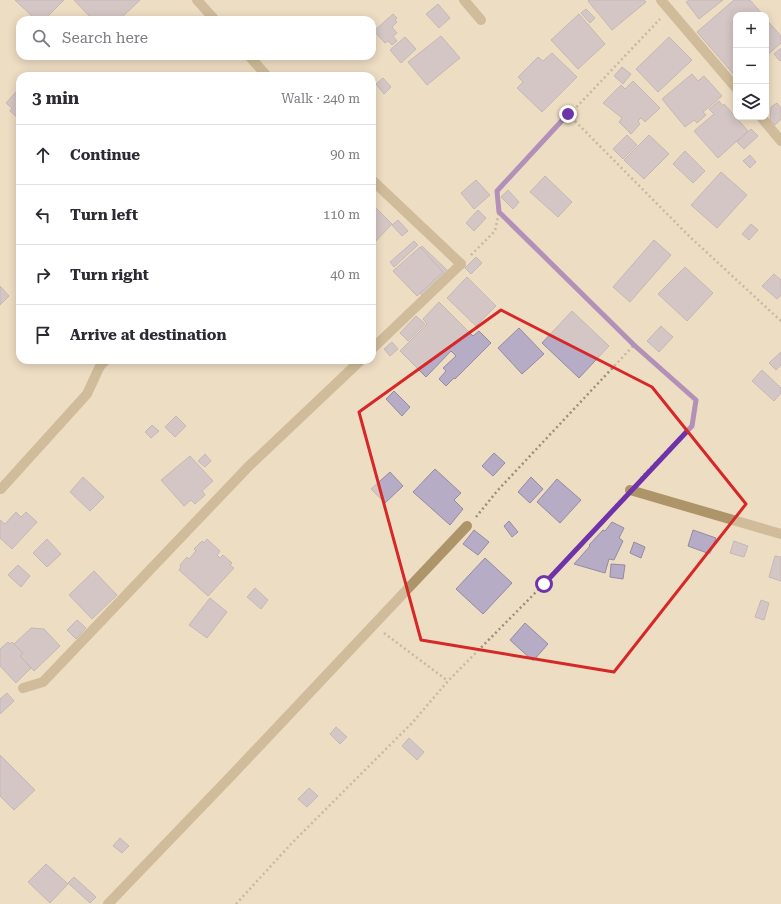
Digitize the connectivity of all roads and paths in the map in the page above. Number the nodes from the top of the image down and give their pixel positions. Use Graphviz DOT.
graph roads {
  1 [pos="197,0"];
  2 [pos="464,0"];
  3 [pos="661,0"];
  4 [pos="668,10"];
  5 [pos="211,16"];
  6 [pos="481,20"];
  7 [pos="253,60"];
  8 [pos="263,72"];
  9 [pos="733,85"];
  10 [pos="568,114"];
  11 [pos="763,120"];
  12 [pos="781,141"];
  13 [pos="376,184"];
  14 [pos="499,212"];
  15 [pos="461,264"];
  16 [pos="781,322"];
  17 [pos="376,345"];
  18 [pos="102,364"];
  19 [pos="357,364"];
  20 [pos="1,489"];
  21 [pos="630,490"];
  22 [pos="467,526"];
  23 [pos="781,534"];
  24 [pos="381,630"];
  25 [pos="448,682"];
  26 [pos="23,688"];
  27 [pos="108,904"];
  28 [pos="236,904"];
  1 -- 5 [label="street"];
  2 -- 6 [label="street"];
  3 -- 4 [label="street"];
  4 -- 9 [label="street"];
  4 -- 10 [label="path"];
  7 -- 8 [label="street"];
  10 -- 14 [label="path"];
  10 -- 16 [label="path"];
  11 -- 12 [label="street"];
  13 -- 15 [label="street"];
  14 -- 15 [label="path"];
  14 -- 21 [label="path"];
  15 -- 17 [label="street"];
  18 -- 20 [label="street"];
  19 -- 26 [label="street"];
  21 -- 23 [label="street"];
  21 -- 25 [label="path"];
  22 -- 27 [label="street"];
  24 -- 25 [label="path"];
  25 -- 28 [label="path"];
}
